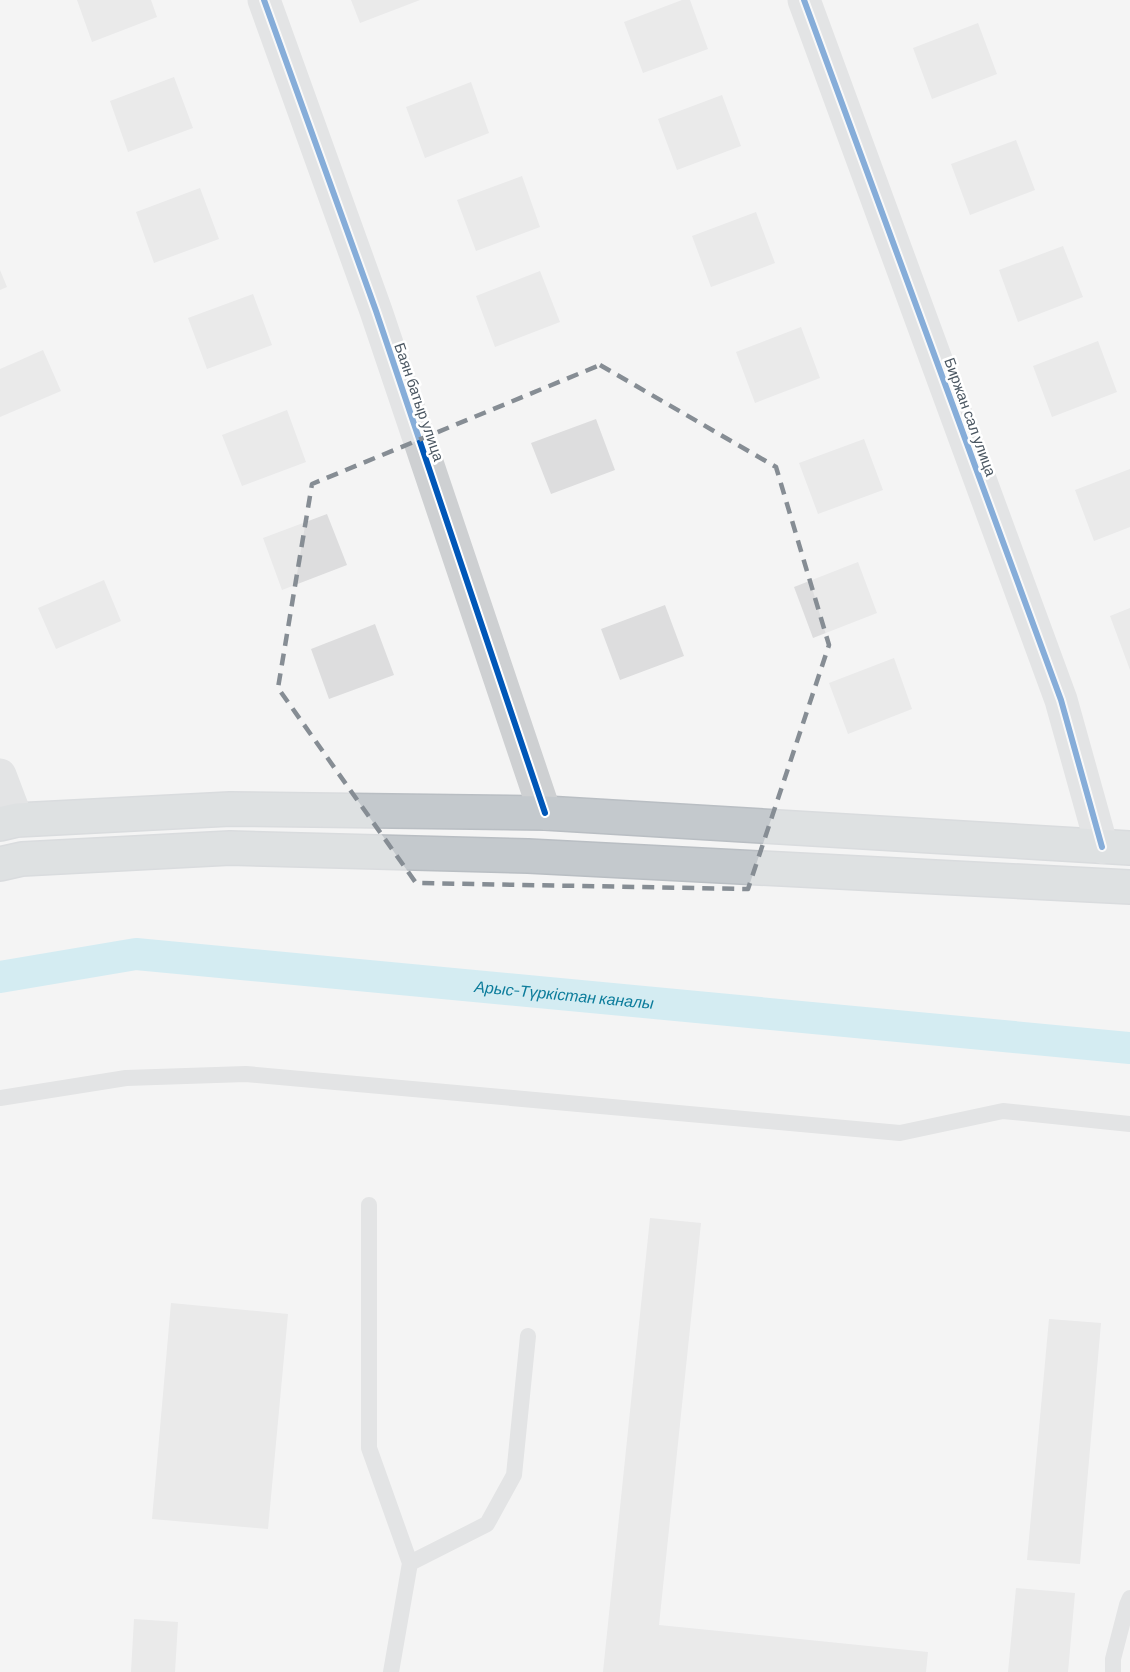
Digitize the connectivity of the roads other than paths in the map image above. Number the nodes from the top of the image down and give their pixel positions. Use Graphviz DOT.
graph roads {
  1 [pos="264,0"];
  2 [pos="804,0"];
  3 [pos="0,775"];
  4 [pos="545,813"];
  5 [pos="8,822"];
  6 [pos="1116,848"];
  7 [pos="0,864"];
  8 [pos="1130,887"];
  9 [pos="0,1098"];
  10 [pos="1130,1124"];
  11 [pos="369,1205"];
  12 [pos="528,1336"];
  13 [pos="410,1563"];
  14 [pos="1130,1598"];
  15 [pos="391,1672"];
  16 [pos="1113,1672"];
  1 -- 4 [label="street, Баян батыр улица"];
  2 -- 6 [label="street, Биржан сал улица"];
  3 -- 5 [label="street"];
  4 -- 5 [label="highway"];
  4 -- 6 [label="highway"];
  7 -- 8 [label="highway"];
  9 -- 10 [label="lane"];
  11 -- 13 [label="lane"];
  12 -- 13 [label="lane"];
  13 -- 15 [label="lane"];
  14 -- 16 [label="lane"];
}
